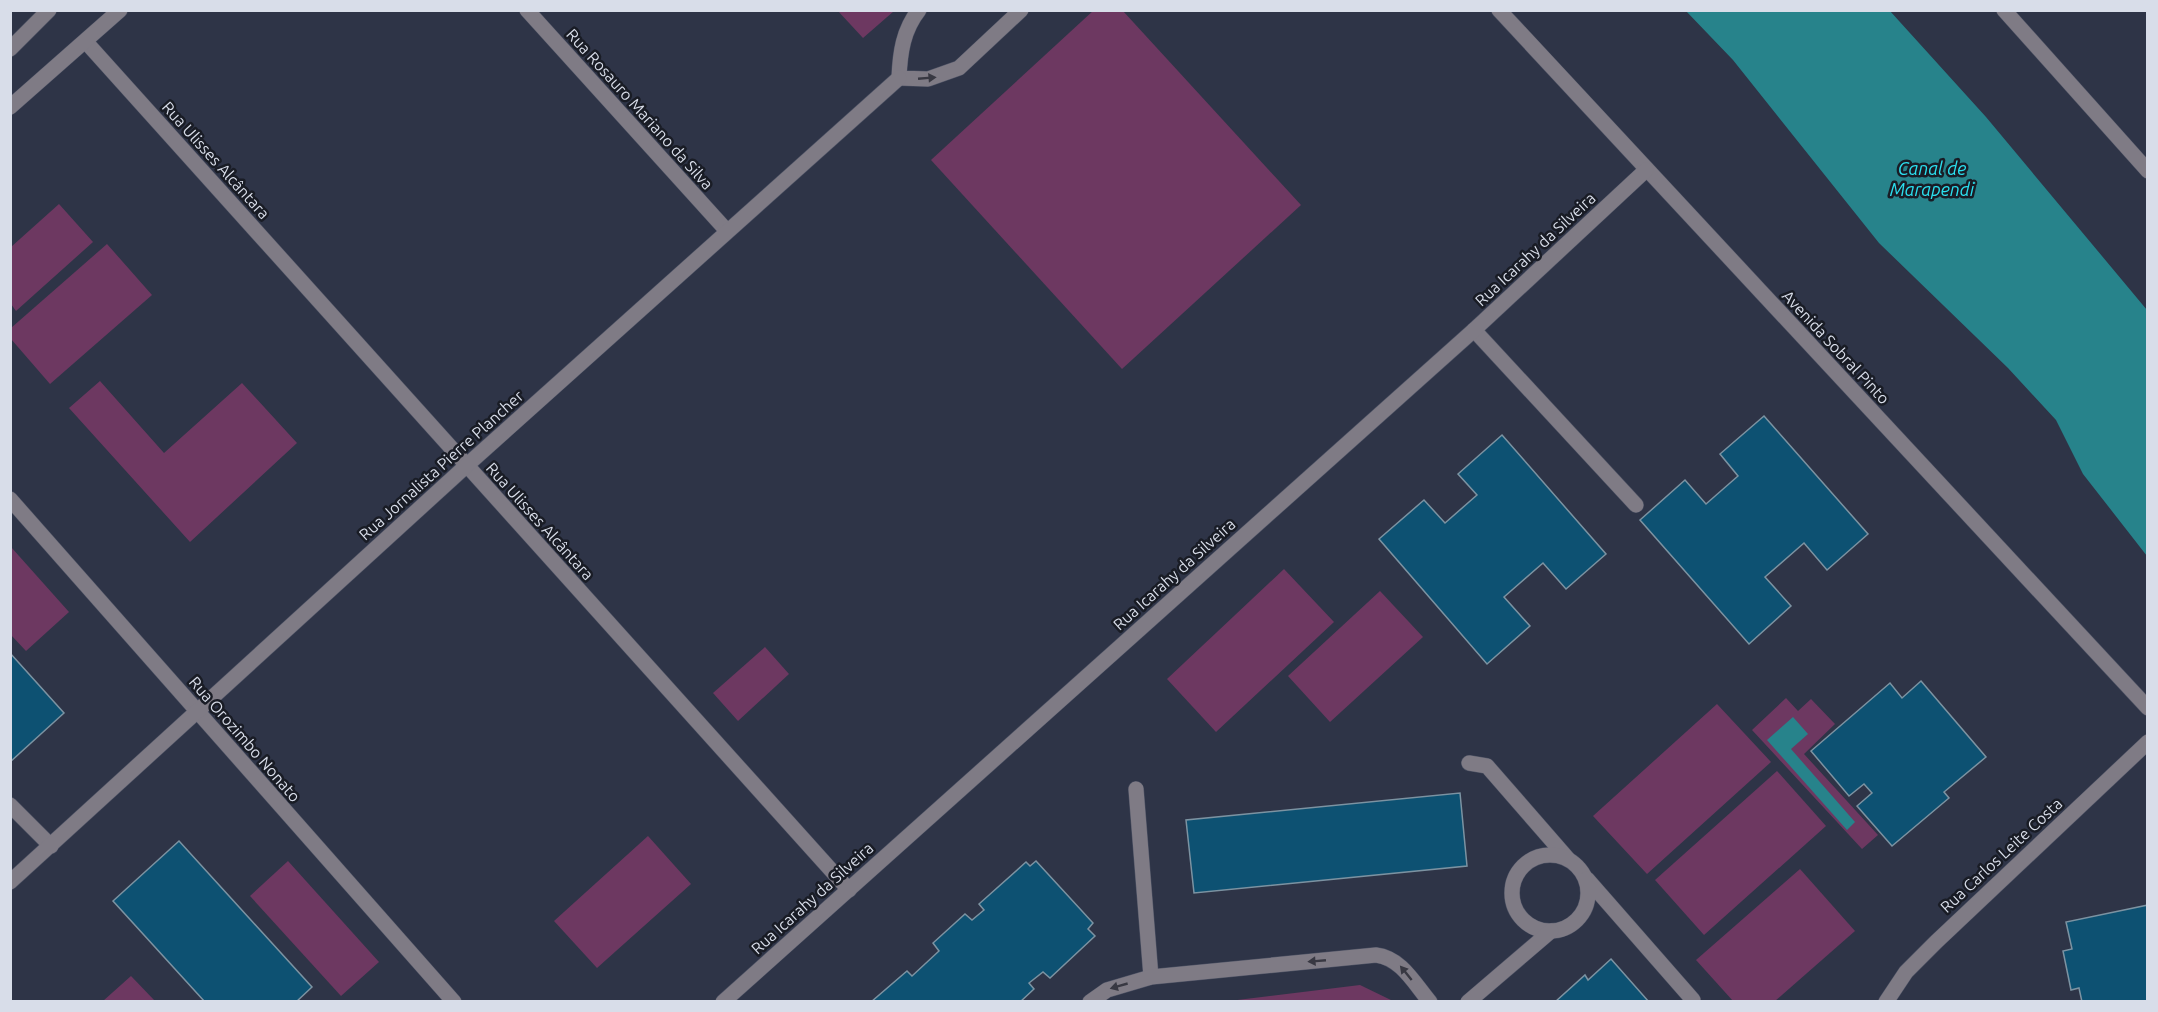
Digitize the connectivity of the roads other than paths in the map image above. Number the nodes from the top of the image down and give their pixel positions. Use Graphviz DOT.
graph roads {
  1 [pos="120,10"];
  2 [pos="527,10"];
  3 [pos="919,10"];
  4 [pos="1021,10"];
  5 [pos="1499,10"];
  6 [pos="2004,10"];
  7 [pos="49,11"];
  8 [pos="86,42"];
  9 [pos="10,49"];
  10 [pos="899,78"];
  11 [pos="10,107"];
  12 [pos="1646,170"];
  13 [pos="2148,171"];
  14 [pos="727,231"];
  15 [pos="1474,330"];
  16 [pos="466,466"];
  17 [pos="10,499"];
  18 [pos="1636,505"];
  19 [pos="2148,708"];
  20 [pos="197,712"];
  21 [pos="2148,741"];
  22 [pos="1469,763"];
  23 [pos="1136,789"];
  24 [pos="10,805"];
  25 [pos="51,846"];
  26 [pos="1568,859"];
  27 [pos="1585,877"];
  28 [pos="10,882"];
  29 [pos="849,890"];
  30 [pos="1551,931"];
  31 [pos="1151,977"];
  32 [pos="1693,1000"];
  33 [pos="454,1002"];
  34 [pos="723,1002"];
  35 [pos="1090,1002"];
  36 [pos="1430,1002"];
  37 [pos="1468,1002"];
  38 [pos="1886,1002"];
  1 -- 8 [label="street"];
  2 -- 14 [label="street, Rua Rosauro Mariano da Silva"];
  3 -- 10 [label="street"];
  10 -- 4 [label="street, one-way"];
  5 -- 12 [label="street, Avenida Sobral Pinto"];
  6 -- 13 [label="street"];
  7 -- 9 [label="street"];
  8 -- 11 [label="street"];
  8 -- 16 [label="street, Rua Ulisses Alcântara"];
  10 -- 14 [label="street, Rua Jornalista Pierre Plancher"];
  12 -- 15 [label="street, Rua Icarahy da Silveira"];
  12 -- 19 [label="street, Avenida Sobral Pinto"];
  14 -- 16 [label="street, Rua Jornalista Pierre Plancher"];
  15 -- 18 [label="street"];
  15 -- 29 [label="street, Rua Icarahy da Silveira"];
  16 -- 20 [label="street, Rua Jornalista Pierre Plancher"];
  16 -- 29 [label="street, Rua Ulisses Alcântara"];
  17 -- 20 [label="street, Rua Orozimbo Nonato"];
  20 -- 25 [label="street, Rua Jornalista Pierre Plancher"];
  20 -- 33 [label="street, Rua Orozimbo Nonato"];
  21 -- 38 [label="street, Rua Carlos Leite Costa"];
  22 -- 26 [label="street"];
  23 -- 31 [label="street"];
  24 -- 25 [label="street"];
  25 -- 28 [label="street, Rua Jornalista Pierre Plancher"];
  26 -- 27 [label="street"];
  26 -- 30 [label="street"];
  27 -- 30 [label="street"];
  27 -- 32 [label="street"];
  29 -- 34 [label="street, Rua Icarahy da Silveira"];
  30 -- 37 [label="street"];
  31 -- 35 [label="street, one-way"];
  36 -- 31 [label="street, one-way"];
}
